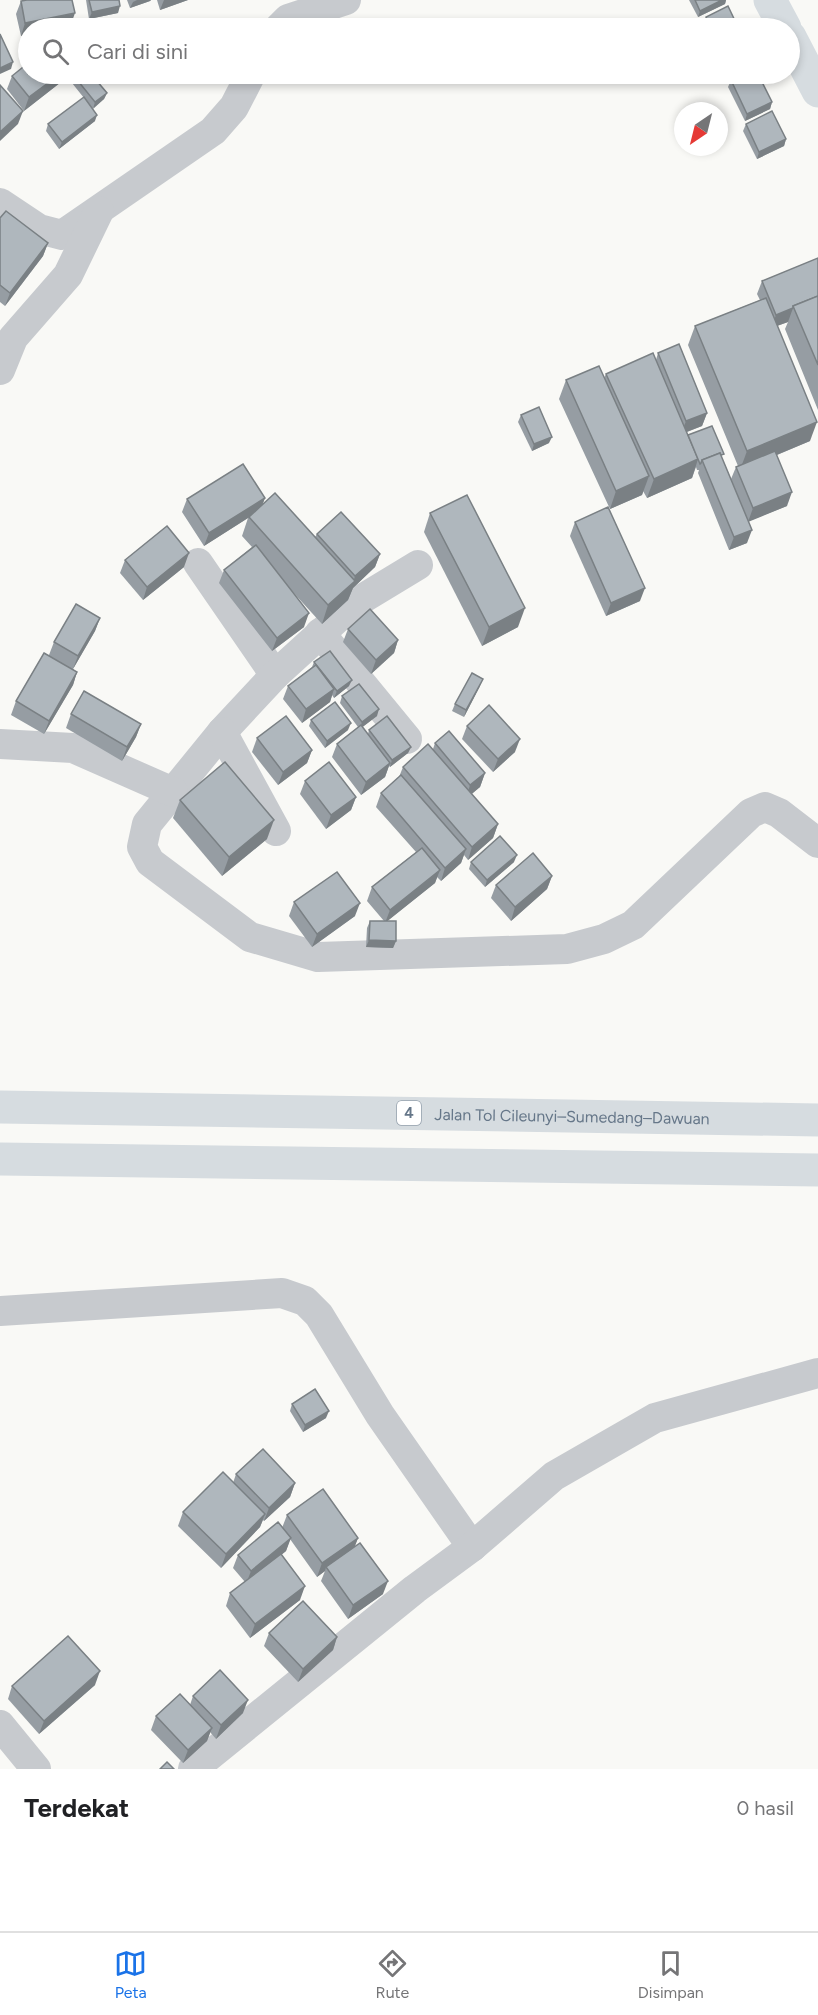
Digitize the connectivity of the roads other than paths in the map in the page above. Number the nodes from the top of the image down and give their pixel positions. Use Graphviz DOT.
graph roads {
  1 [pos="346,0"];
  2 [pos="770,0"];
  3 [pos="291,18"];
  4 [pos="780,18"];
  5 [pos="800,57"];
  6 [pos="246,84"];
  7 [pos="818,91"];
  8 [pos="0,203"];
  9 [pos="99,211"];
  10 [pos="0,370"];
  11 [pos="198,563"];
  12 [pos="418,565"];
  13 [pos="320,633"];
  14 [pos="275,675"];
  15 [pos="222,732"];
  16 [pos="407,739"];
  17 [pos="0,744"];
  18 [pos="173,792"];
  19 [pos="276,831"];
  20 [pos="818,843"];
  21 [pos="0,1107"];
  22 [pos="818,1120"];
  23 [pos="0,1159"];
  24 [pos="818,1170"];
  25 [pos="0,1311"];
  26 [pos="818,1374"];
  27 [pos="472,1547"];
  28 [pos="0,1725"];
  29 [pos="36,1769"];
  30 [pos="193,1769"];
  1 -- 3 [label="street"];
  2 -- 4 [label="highway"];
  5 -- 7 [label="highway"];
  6 -- 9 [label="street"];
  8 -- 9 [label="street"];
  9 -- 10 [label="street"];
  11 -- 14 [label="street"];
  12 -- 13 [label="street"];
  13 -- 14 [label="street"];
  13 -- 16 [label="street"];
  14 -- 15 [label="street"];
  15 -- 18 [label="street"];
  15 -- 19 [label="street"];
  17 -- 18 [label="street"];
  18 -- 20 [label="street"];
  21 -- 22 [label="highway, Jalan Tol Cileunyi–Sumedang–Dawuan / 4"];
  23 -- 24 [label="highway"];
  25 -- 27 [label="street"];
  26 -- 27 [label="street"];
  27 -- 30 [label="street"];
  28 -- 29 [label="street"];
}
